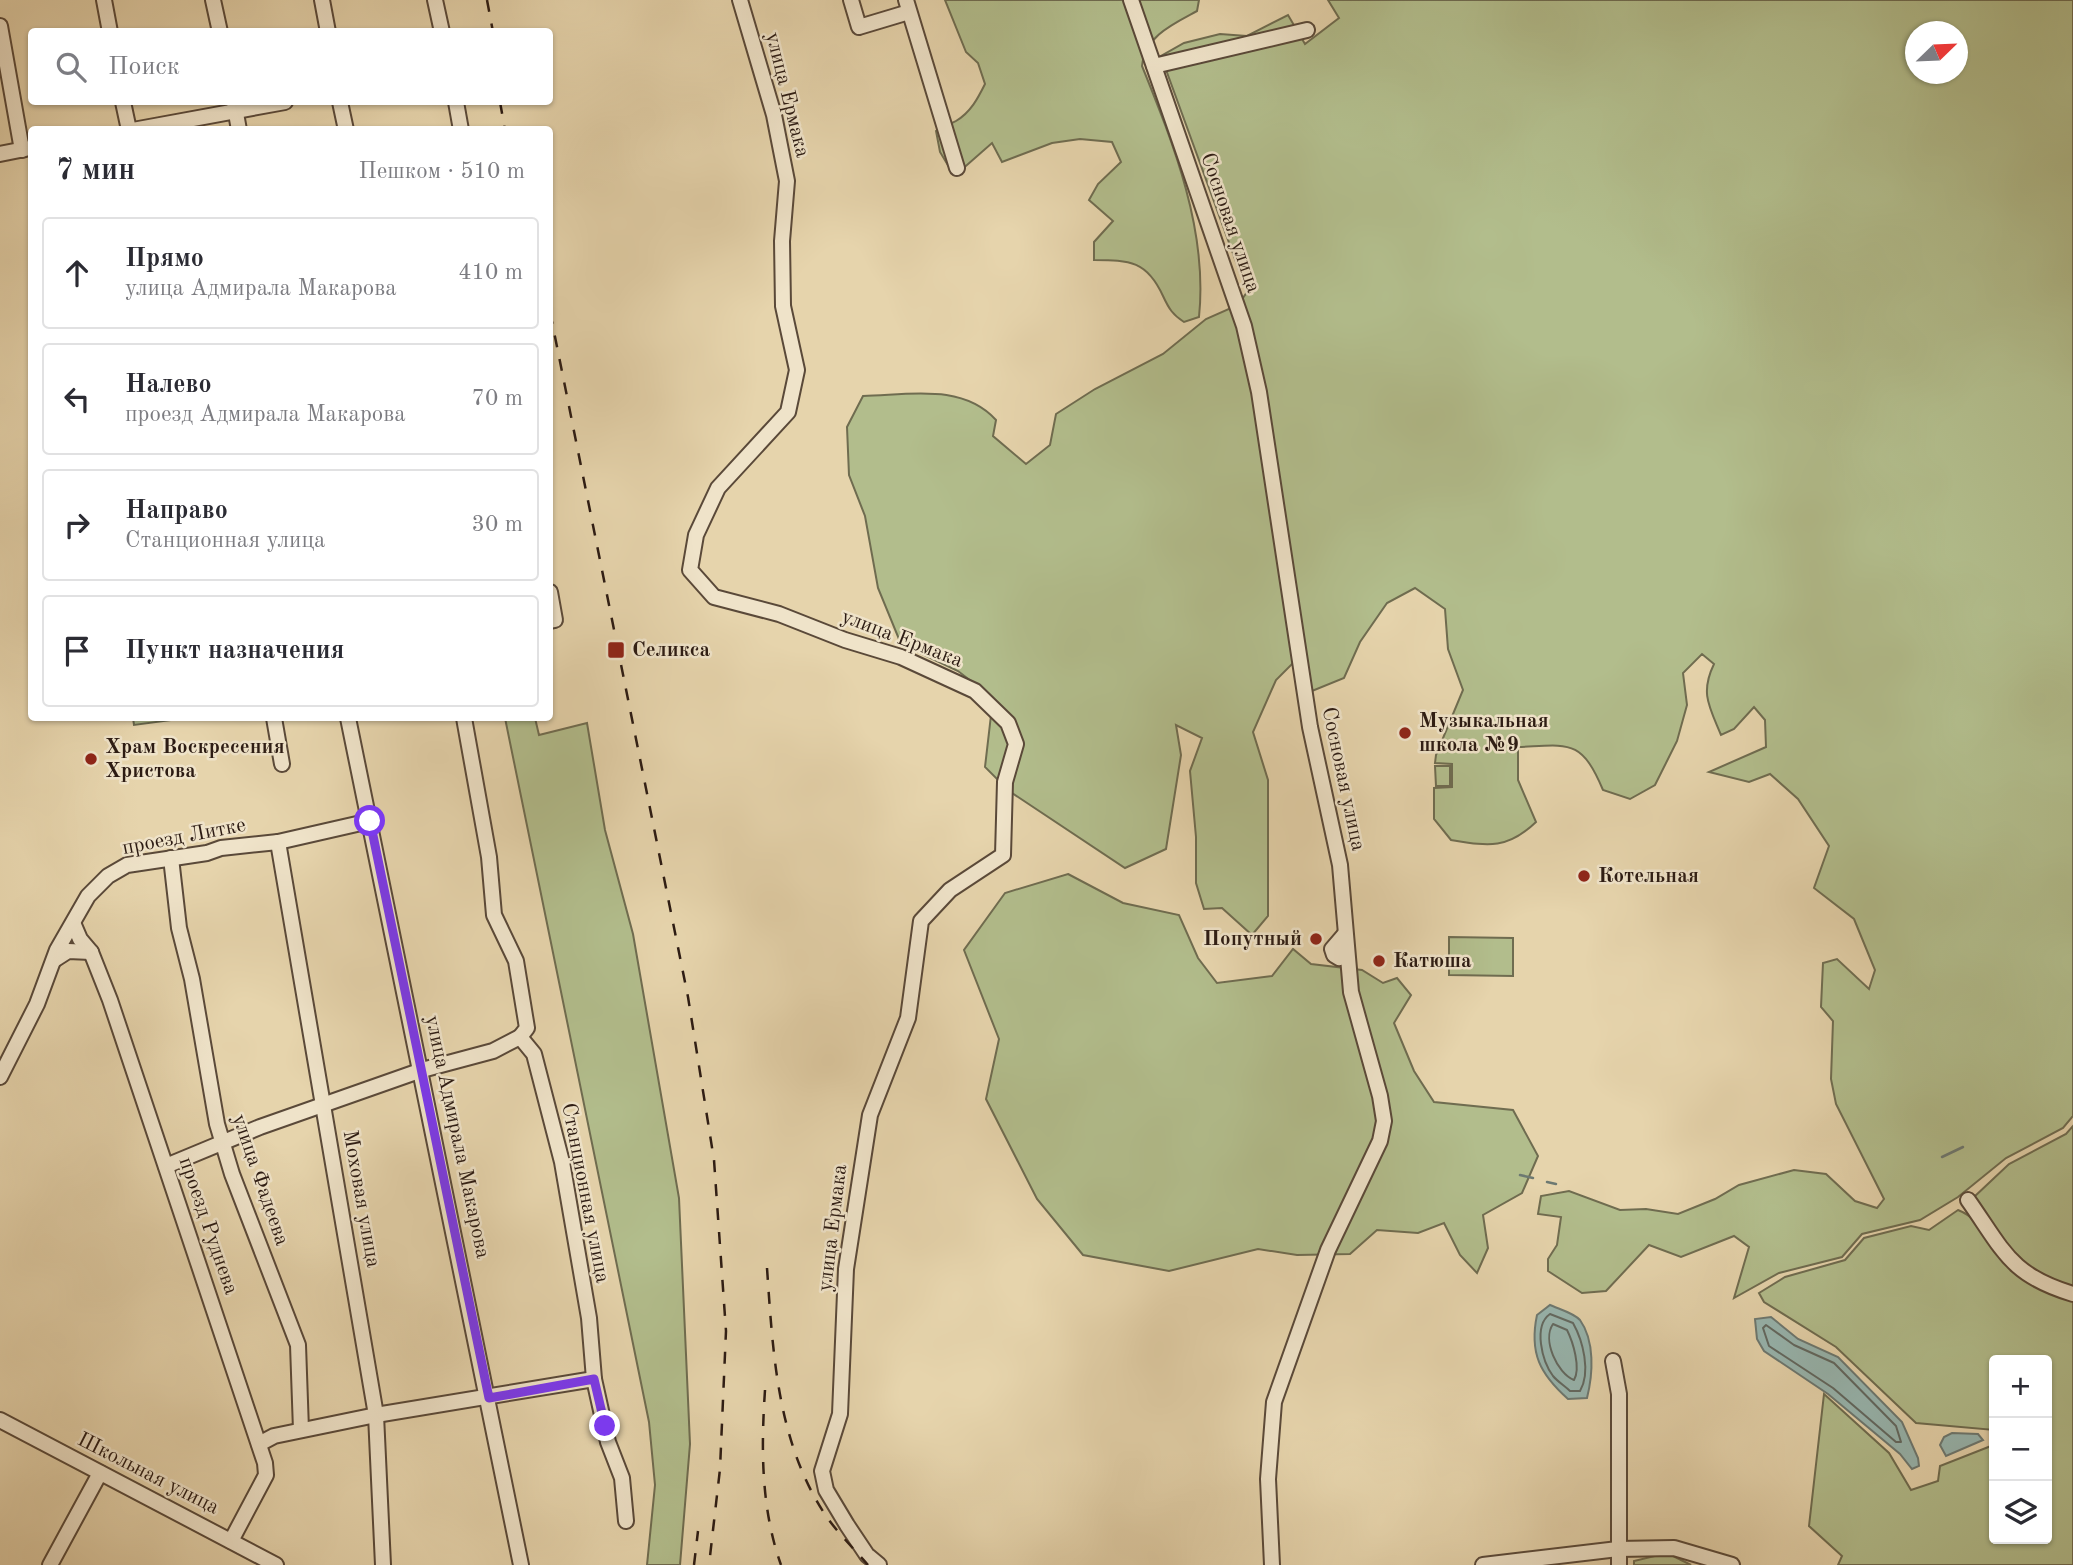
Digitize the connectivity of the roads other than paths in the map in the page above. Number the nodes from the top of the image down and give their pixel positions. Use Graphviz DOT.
graph roads {
  1 [pos="104,0"];
  2 [pos="214,0"];
  3 [pos="322,0"];
  4 [pos="435,0"];
  5 [pos="740,0"];
  6 [pos="851,0"];
  7 [pos="1132,0"];
  8 [pos="907,6"];
  9 [pos="0,26"];
  10 [pos="109,28"];
  11 [pos="219,28"];
  12 [pos="327,28"];
  13 [pos="441,28"];
  14 [pos="1307,30"];
  15 [pos="1154,66"];
  16 [pos="124,105"];
  17 [pos="255,105"];
  18 [pos="341,105"];
  19 [pos="457,105"];
  20 [pos="235,107"];
  21 [pos="130,126"];
  22 [pos="149,126"];
  23 [pos="238,126"];
  24 [pos="345,126"];
  25 [pos="460,126"];
  26 [pos="27,149"];
  27 [pos="0,154"];
  28 [pos="957,168"];
  29 [pos="275,721"];
  30 [pos="349,721"];
  31 [pos="465,721"];
  32 [pos="282,764"];
  33 [pos="370,821"];
  34 [pos="278,842"];
  35 [pos="171,858"];
  36 [pos="74,925"];
  37 [pos="91,952"];
  38 [pos="54,960"];
  39 [pos="520,1037"];
  40 [pos="422,1070"];
  41 [pos="0,1077"];
  42 [pos="324,1105"];
  43 [pos="221,1142"];
  44 [pos="166,1166"];
  45 [pos="1968,1200"];
  46 [pos="2073,1294"];
  47 [pos="1612,1361"];
  48 [pos="594,1379"];
  49 [pos="489,1398"];
  50 [pos="376,1415"];
  51 [pos="0,1420"];
  52 [pos="301,1430"];
  53 [pos="258,1444"];
  54 [pos="100,1473"];
  55 [pos="626,1521"];
  56 [pos="231,1541"];
  57 [pos="1618,1549"];
  58 [pos="50,1565"];
  59 [pos="276,1565"];
  60 [pos="383,1565"];
  61 [pos="522,1565"];
  62 [pos="879,1565"];
  63 [pos="1272,1565"];
  64 [pos="1483,1565"];
  65 [pos="1619,1565"];
  66 [pos="1732,1565"];
  1 -- 10 [label="street"];
  2 -- 11 [label="street"];
  3 -- 12 [label="street"];
  4 -- 13 [label="street"];
  5 -- 62 [label="street, улица Ермака"];
  6 -- 8 [label="street"];
  7 -- 15 [label="street, Сосновая улица"];
  8 -- 28 [label="street"];
  9 -- 26 [label="street"];
  14 -- 15 [label="street"];
  15 -- 63 [label="street, Сосновая улица"];
  16 -- 21 [label="street"];
  17 -- 20 [label="street"];
  18 -- 24 [label="street"];
  19 -- 25 [label="street"];
  20 -- 22 [label="street"];
  20 -- 23 [label="street"];
  26 -- 27 [label="street"];
  29 -- 32 [label="street"];
  30 -- 33 [label="street, улица Адмирала Макарова"];
  31 -- 39 [label="street"];
  33 -- 34 [label="street, проезд Литке"];
  33 -- 40 [label="street, улица Адмирала Макарова"];
  34 -- 35 [label="street, проезд Литке"];
  34 -- 42 [label="street, Моховая улица"];
  35 -- 36 [label="street, проезд Литке"];
  35 -- 43 [label="street, улица Фадеева"];
  36 -- 37 [label="street, проезд Руднева"];
  36 -- 38 [label="street, проезд Литке"];
  37 -- 38 [label="street"];
  37 -- 44 [label="street, проезд Руднева"];
  38 -- 41 [label="street, проезд Литке"];
  39 -- 40 [label="street"];
  39 -- 48 [label="street, Станционная улица"];
  40 -- 42 [label="street"];
  40 -- 49 [label="street, улица Адмирала Макарова"];
  42 -- 43 [label="street"];
  42 -- 50 [label="street, Моховая улица"];
  43 -- 44 [label="street"];
  43 -- 52 [label="street, улица Фадеева"];
  44 -- 53 [label="street, проезд Руднева"];
  45 -- 46 [label="street"];
  47 -- 57 [label="street"];
  48 -- 49 [label="street"];
  48 -- 55 [label="street, Станционная улица"];
  49 -- 50 [label="street"];
  49 -- 61 [label="street, улица Адмирала Макарова"];
  50 -- 52 [label="street"];
  50 -- 60 [label="street, Моховая улица"];
  51 -- 54 [label="street, Школьная улица"];
  52 -- 53 [label="street"];
  53 -- 56 [label="street, проезд Руднева"];
  54 -- 56 [label="street, Школьная улица"];
  54 -- 58 [label="street"];
  56 -- 59 [label="street, Школьная улица"];
  57 -- 64 [label="street"];
  57 -- 65 [label="street"];
  57 -- 66 [label="street"];
}
